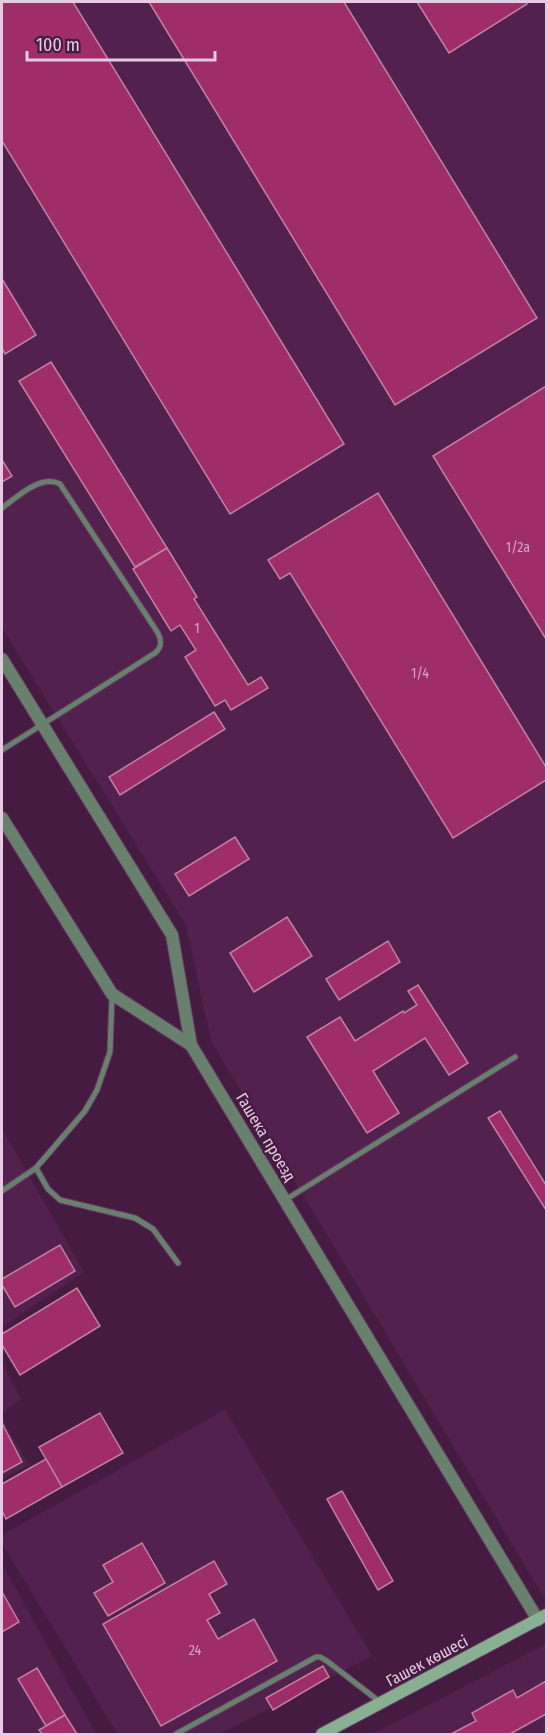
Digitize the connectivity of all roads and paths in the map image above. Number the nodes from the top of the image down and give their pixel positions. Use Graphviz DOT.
graph roads {
  1 [pos="2,508"];
  2 [pos="2,659"];
  3 [pos="42,724"];
  4 [pos="2,750"];
  5 [pos="2,818"];
  6 [pos="112,994"];
  7 [pos="191,1045"];
  8 [pos="515,1057"];
  9 [pos="36,1168"];
  10 [pos="2,1191"];
  11 [pos="285,1200"];
  12 [pos="178,1263"];
  13 [pos="542,1618"];
  14 [pos="382,1703"];
  15 [pos="176,1734"];
  16 [pos="322,1734"];
  1 -- 3 [label="lane"];
  2 -- 3 [label="street, Гашека проезд"];
  3 -- 4 [label="lane"];
  3 -- 7 [label="street, Гашека проезд"];
  5 -- 6 [label="street"];
  6 -- 7 [label="street"];
  6 -- 9 [label="lane"];
  7 -- 11 [label="street, Гашека проезд"];
  8 -- 11 [label="lane"];
  9 -- 10 [label="lane"];
  9 -- 12 [label="lane"];
  11 -- 13 [label="street, Гашека проезд"];
  13 -- 14 [label="main road, Гашек көшесі"];
  14 -- 15 [label="lane"];
  14 -- 16 [label="main road, Гашек көшесі"];
}
